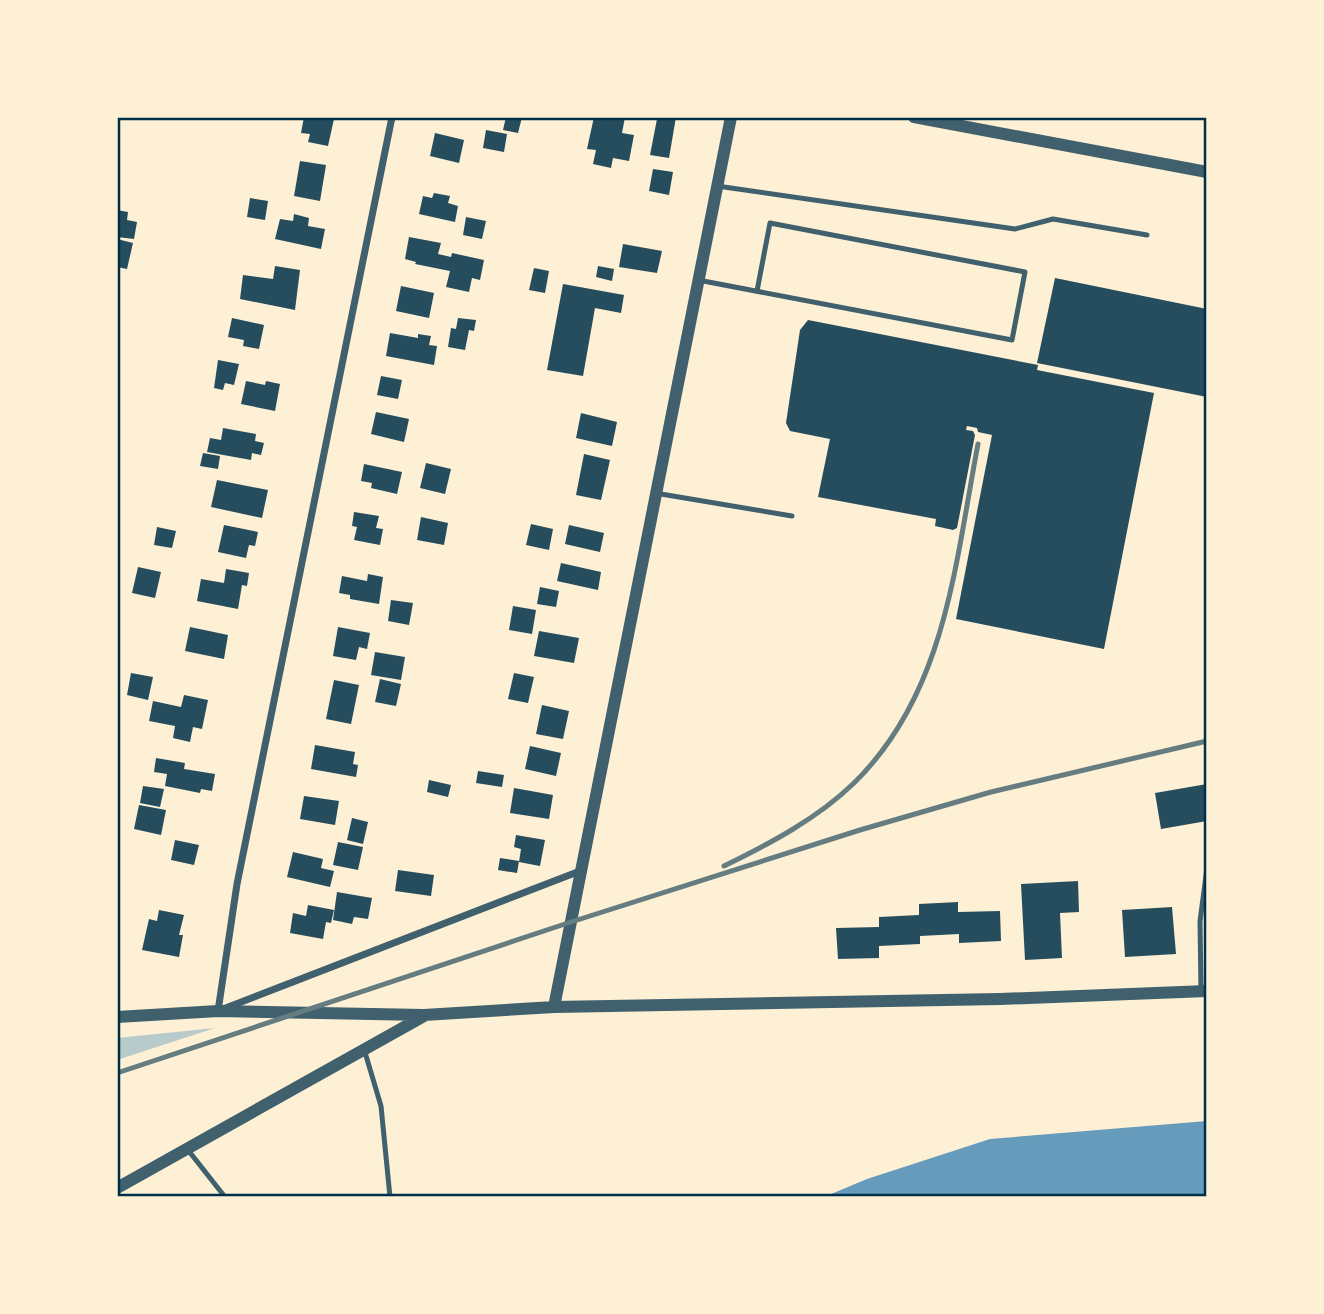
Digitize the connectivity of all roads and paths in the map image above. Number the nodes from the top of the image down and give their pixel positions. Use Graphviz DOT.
graph roads {
  1 [pos="392,117"];
  2 [pos="731,117"];
  3 [pos="914,117"];
  4 [pos="1207,172"];
  5 [pos="717,186"];
  6 [pos="1147,234"];
  7 [pos="698,280"];
  8 [pos="757,291"];
  9 [pos="656,493"];
  10 [pos="792,516"];
  11 [pos="1207,868"];
  12 [pos="581,871"];
  13 [pos="1204,991"];
  14 [pos="554,1007"];
  15 [pos="218,1011"];
  16 [pos="424,1015"];
  17 [pos="117,1017"];
  18 [pos="364,1049"];
  19 [pos="187,1149"];
  20 [pos="117,1188"];
  21 [pos="225,1197"];
  22 [pos="390,1197"];
  1 -- 15 [label="street"];
  2 -- 5 [label="street"];
  3 -- 4 [label="street"];
  5 -- 6 [label="lane"];
  5 -- 7 [label="street"];
  7 -- 8 [label="lane"];
  7 -- 9 [label="street"];
  8 -- 8 [label="lane"];
  9 -- 10 [label="lane"];
  9 -- 12 [label="street"];
  11 -- 13 [label="lane"];
  12 -- 14 [label="street"];
  12 -- 15 [label="street"];
  13 -- 14 [label="street"];
  14 -- 16 [label="street"];
  15 -- 16 [label="street"];
  15 -- 17 [label="street"];
  16 -- 18 [label="street"];
  18 -- 19 [label="street"];
  18 -- 22 [label="lane"];
  19 -- 20 [label="street"];
  19 -- 21 [label="lane"];
}
